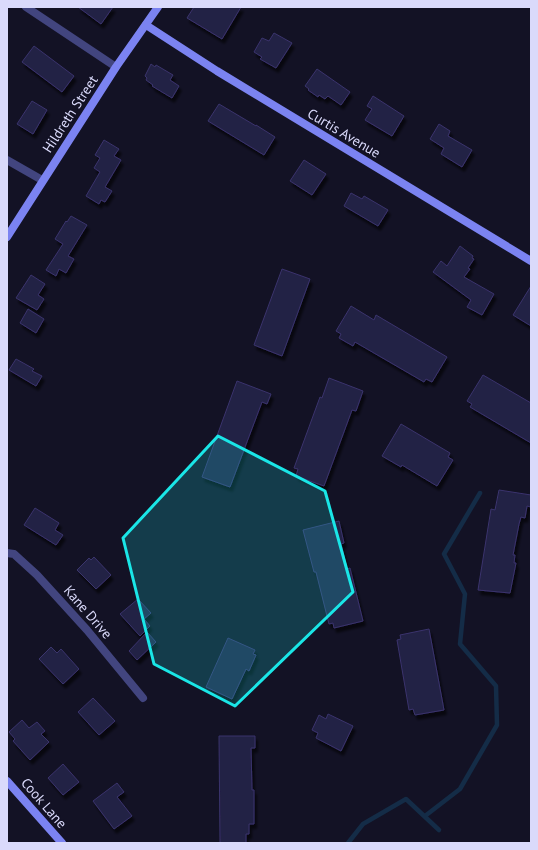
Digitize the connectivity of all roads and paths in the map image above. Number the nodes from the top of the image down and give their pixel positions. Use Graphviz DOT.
graph roads {
  1 [pos="26,7"];
  2 [pos="158,7"];
  3 [pos="146,25"];
  4 [pos="116,68"];
  5 [pos="7,160"];
  6 [pos="42,180"];
  7 [pos="7,237"];
  8 [pos="531,261"];
  9 [pos="7,553"];
  10 [pos="143,698"];
  11 [pos="7,781"];
  12 [pos="62,843"];
  1 -- 4 [label="street"];
  2 -- 3 [label="street, Hildreth Street"];
  3 -- 4 [label="street, Hildreth Street"];
  3 -- 8 [label="street, Curtis Avenue"];
  4 -- 6 [label="street, Hildreth Street"];
  5 -- 6 [label="street"];
  6 -- 7 [label="street, Hildreth Street"];
  9 -- 10 [label="street, Kane Drive"];
  11 -- 12 [label="street, Cook Lane"];
}
